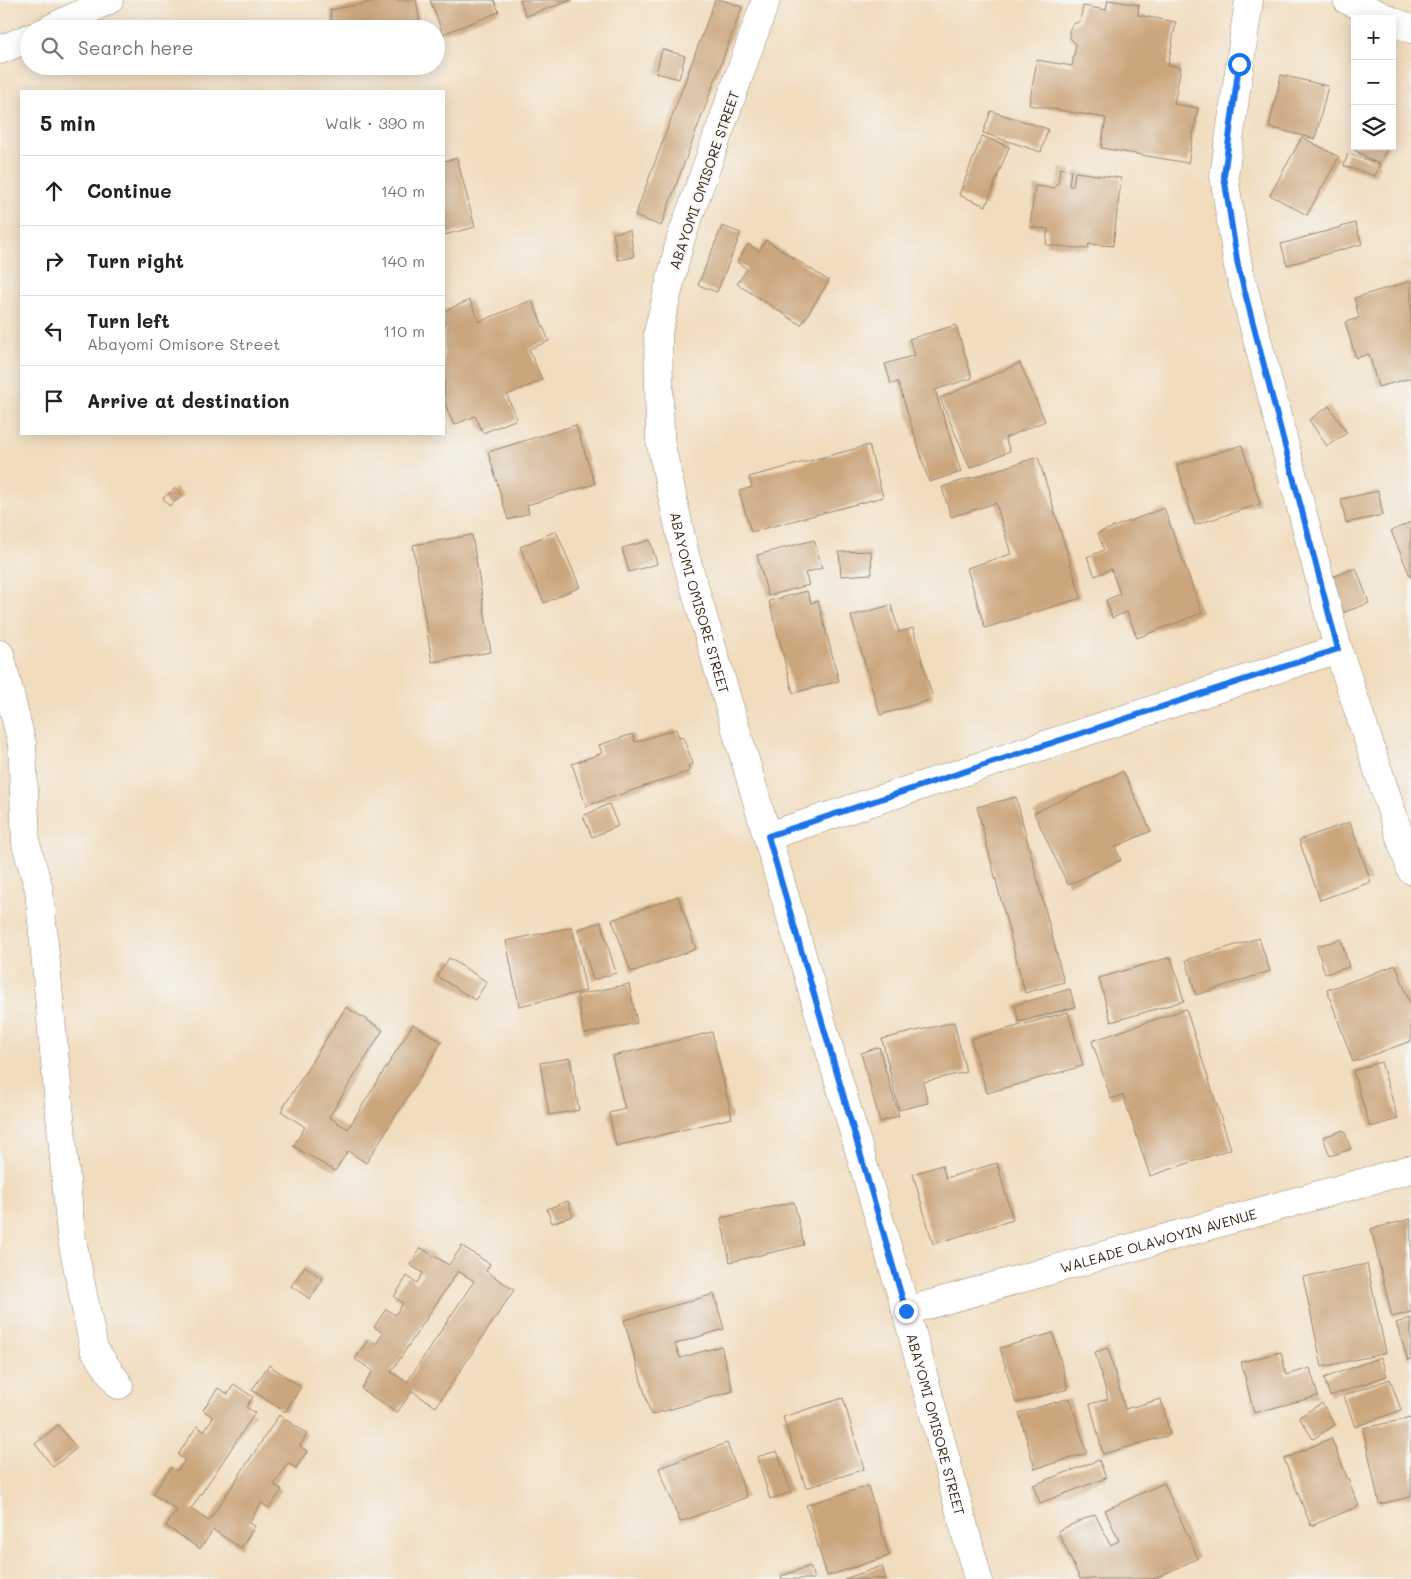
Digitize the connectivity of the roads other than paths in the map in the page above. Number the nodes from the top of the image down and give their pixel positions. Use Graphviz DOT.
graph roads {
  1 [pos="109,0"];
  2 [pos="766,0"];
  3 [pos="1249,0"];
  4 [pos="1347,0"];
  5 [pos="1379,15"];
  6 [pos="68,20"];
  7 [pos="1396,23"];
  8 [pos="1411,29"];
  9 [pos="20,42"];
  10 [pos="0,50"];
  11 [pos="1338,649"];
  12 [pos="0,654"];
  13 [pos="768,836"];
  14 [pos="1411,870"];
  15 [pos="1411,1170"];
  16 [pos="906,1311"];
  17 [pos="119,1385"];
  18 [pos="978,1579"];
  1 -- 6 [label="street"];
  2 -- 13 [label="street, ABAYOMI OMISORE STREET"];
  3 -- 11 [label="street"];
  4 -- 5 [label="street"];
  7 -- 8 [label="street"];
  9 -- 10 [label="street"];
  11 -- 13 [label="street"];
  11 -- 14 [label="street"];
  12 -- 17 [label="street"];
  13 -- 16 [label="street, ABAYOMI OMISORE STREET"];
  15 -- 16 [label="street, WALEADE OLAWOYIN AVENUE"];
  16 -- 18 [label="street, ABAYOMI OMISORE STREET"];
}
